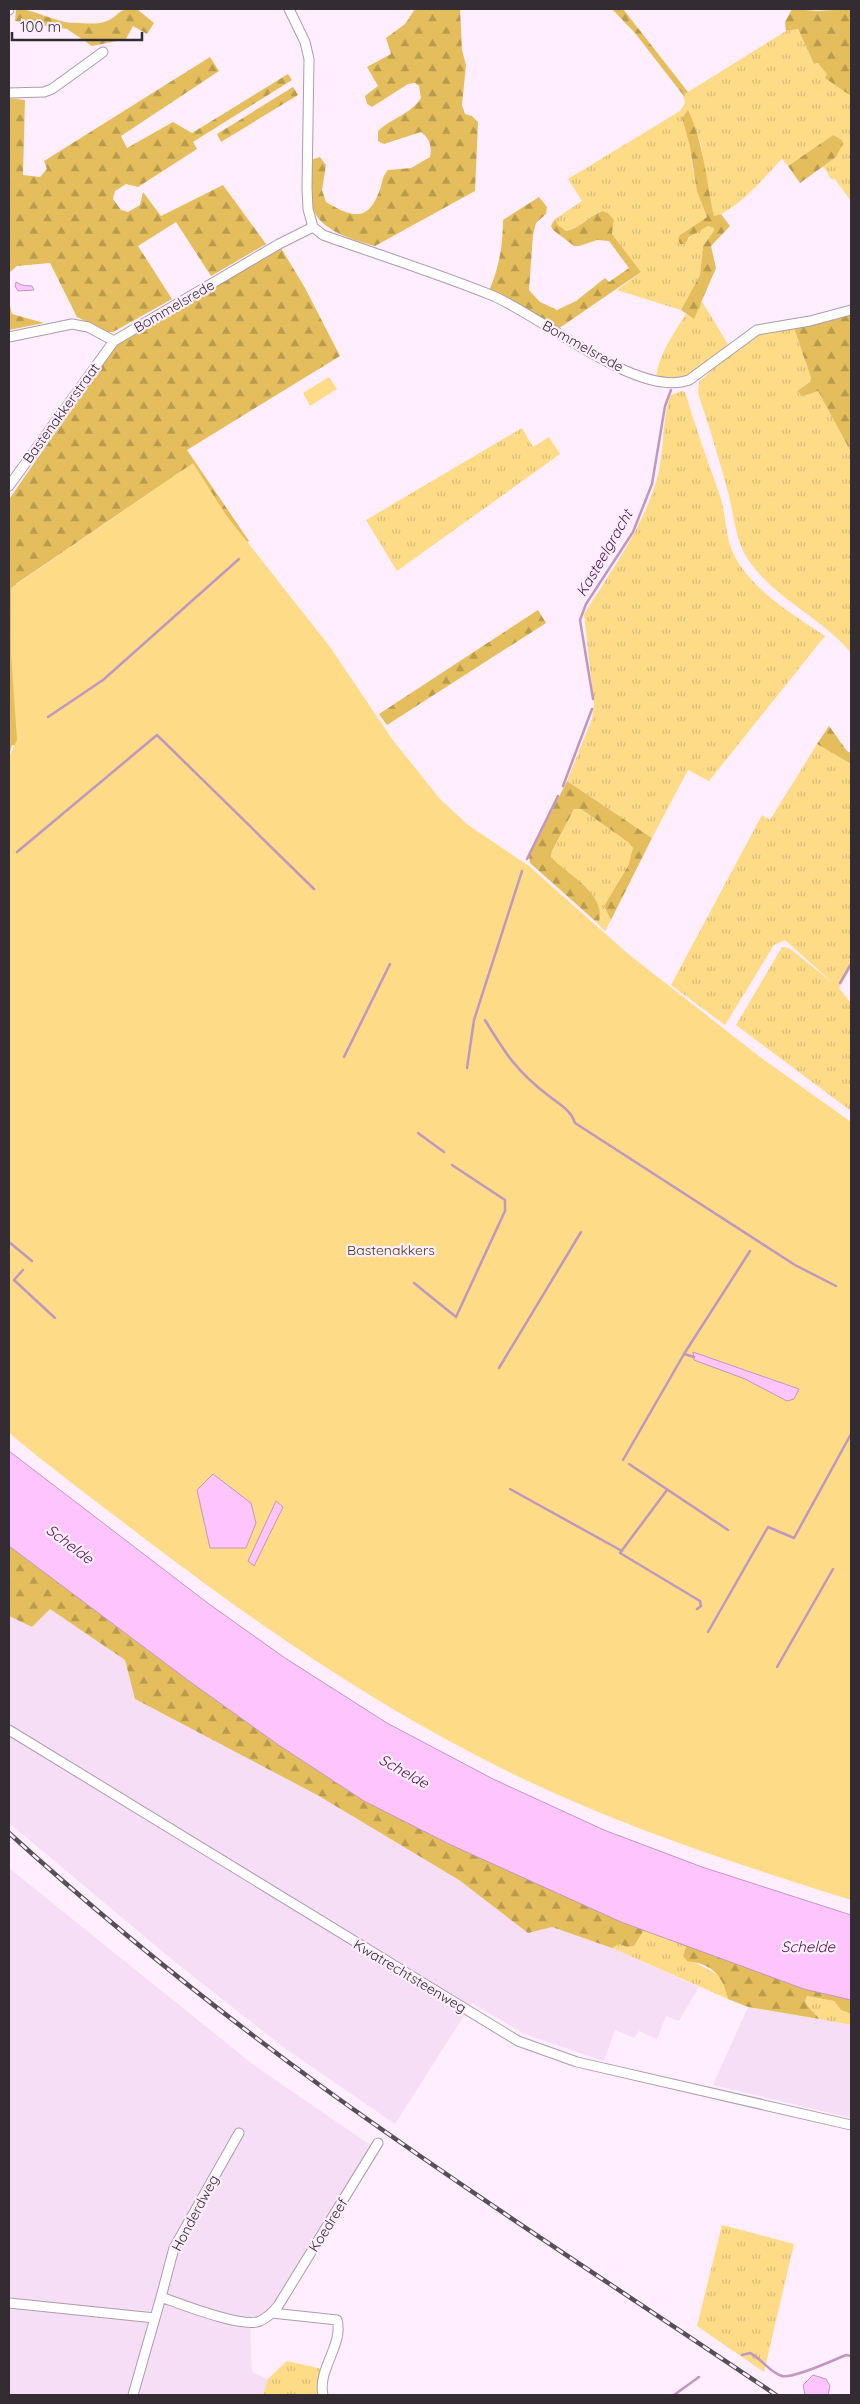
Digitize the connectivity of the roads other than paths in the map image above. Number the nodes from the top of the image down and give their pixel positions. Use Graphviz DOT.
graph roads {
  1 [pos="289,9"];
  2 [pos="103,52"];
  3 [pos="9,93"];
  4 [pos="313,227"];
  5 [pos="851,310"];
  6 [pos="9,337"];
  7 [pos="114,341"];
  8 [pos="9,486"];
  9 [pos="9,1730"];
  10 [pos="851,2124"];
  11 [pos="239,2133"];
  12 [pos="378,2143"];
  13 [pos="161,2297"];
  14 [pos="9,2303"];
  15 [pos="275,2310"];
  16 [pos="155,2318"];
  17 [pos="133,2395"];
  18 [pos="323,2395"];
  1 -- 4 [label="street"];
  2 -- 3 [label="street"];
  4 -- 5 [label="street, Bommelsrede"];
  4 -- 7 [label="street, Bommelsrede"];
  6 -- 7 [label="street"];
  7 -- 8 [label="street, Bastenakkerstraat"];
  9 -- 10 [label="street, Kwatrechtsteenweg"];
  11 -- 13 [label="street, Honderdweg"];
  12 -- 15 [label="street, Koedreef"];
  13 -- 15 [label="street"];
  13 -- 16 [label="street, Honderdweg"];
  14 -- 16 [label="street"];
  15 -- 18 [label="street"];
  16 -- 17 [label="street, Honderdweg"];
}
